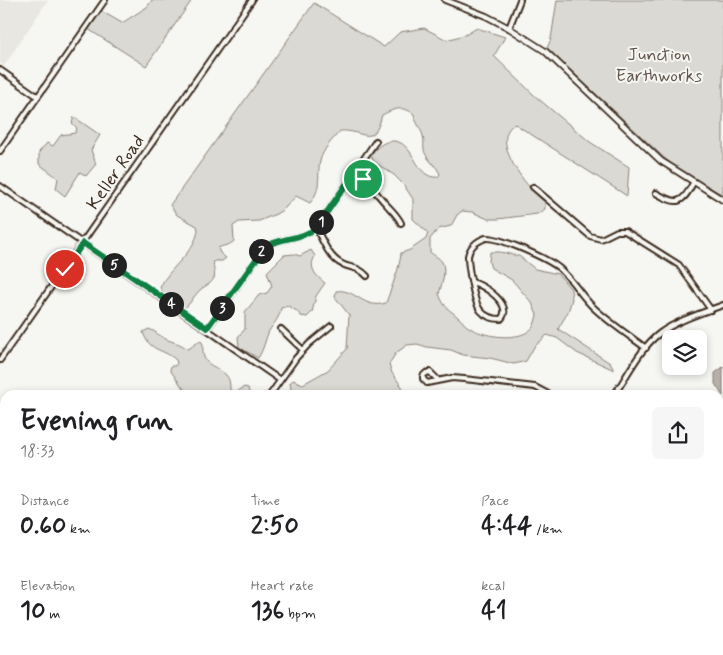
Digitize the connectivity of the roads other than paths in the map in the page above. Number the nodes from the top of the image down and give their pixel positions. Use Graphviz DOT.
graph roads {
  1 [pos="105,0"];
  2 [pos="252,0"];
  3 [pos="445,0"];
  4 [pos="520,0"];
  5 [pos="509,28"];
  6 [pos="0,70"];
  7 [pos="37,96"];
  8 [pos="376,141"];
  9 [pos="0,151"];
  10 [pos="354,173"];
  11 [pos="694,183"];
  12 [pos="0,186"];
  13 [pos="533,187"];
  14 [pos="656,193"];
  15 [pos="723,200"];
  16 [pos="401,223"];
  17 [pos="316,228"];
  18 [pos="83,243"];
  19 [pos="367,276"];
  20 [pos="472,282"];
  21 [pos="723,305"];
  22 [pos="711,310"];
  23 [pos="331,326"];
  24 [pos="207,328"];
  25 [pos="281,329"];
  26 [pos="646,348"];
  27 [pos="303,350"];
  28 [pos="0,360"];
  29 [pos="280,380"];
  30 [pos="438,380"];
  31 [pos="273,390"];
  32 [pos="541,390"];
  33 [pos="617,390"];
  1 -- 7 [label="street"];
  2 -- 18 [label="street, Keller Road"];
  3 -- 5 [label="street"];
  4 -- 5 [label="street"];
  5 -- 11 [label="street"];
  6 -- 7 [label="street"];
  7 -- 9 [label="street"];
  8 -- 10 [label="street"];
  10 -- 16 [label="street"];
  10 -- 17 [label="street"];
  11 -- 14 [label="street"];
  11 -- 15 [label="street"];
  12 -- 18 [label="street"];
  13 -- 22 [label="street"];
  17 -- 19 [label="street"];
  17 -- 24 [label="street"];
  18 -- 24 [label="street"];
  18 -- 28 [label="street, Keller Road"];
  20 -- 20 [label="street"];
  20 -- 26 [label="street"];
  21 -- 22 [label="street"];
  22 -- 26 [label="street"];
  23 -- 27 [label="street"];
  24 -- 29 [label="street"];
  25 -- 27 [label="street"];
  26 -- 33 [label="street"];
  27 -- 29 [label="street"];
  29 -- 31 [label="street"];
  30 -- 32 [label="street"];
}
